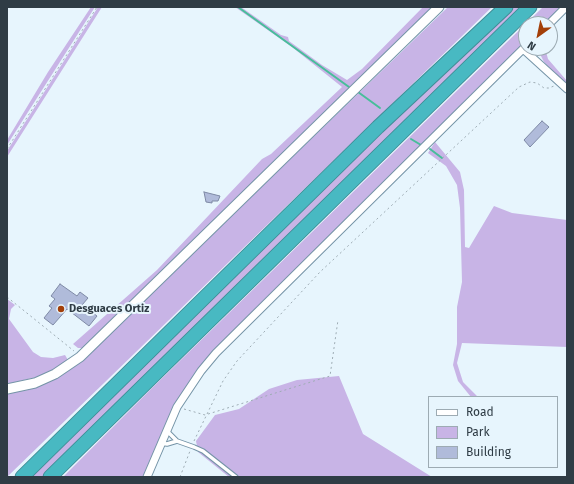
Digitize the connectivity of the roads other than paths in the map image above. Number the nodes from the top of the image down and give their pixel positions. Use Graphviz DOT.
graph roads {
  1 [pos="439,7"];
  2 [pos="506,7"];
  3 [pos="530,7"];
  4 [pos="566,7"];
  5 [pos="556,16"];
  6 [pos="518,55"];
  7 [pos="533,56"];
  8 [pos="567,89"];
  9 [pos="7,389"];
  10 [pos="166,430"];
  11 [pos="177,441"];
  12 [pos="160,443"];
  13 [pos="22,477"];
  14 [pos="50,477"];
  15 [pos="147,477"];
  16 [pos="236,477"];
  1 -- 9 [label="street"];
  2 -- 13 [label="highway"];
  3 -- 14 [label="highway"];
  4 -- 5 [label="street"];
  6 -- 10 [label="street"];
  7 -- 8 [label="street"];
  10 -- 11 [label="lane"];
  10 -- 12 [label="street"];
  11 -- 12 [label="lane"];
  11 -- 16 [label="lane"];
  12 -- 15 [label="street"];
}
